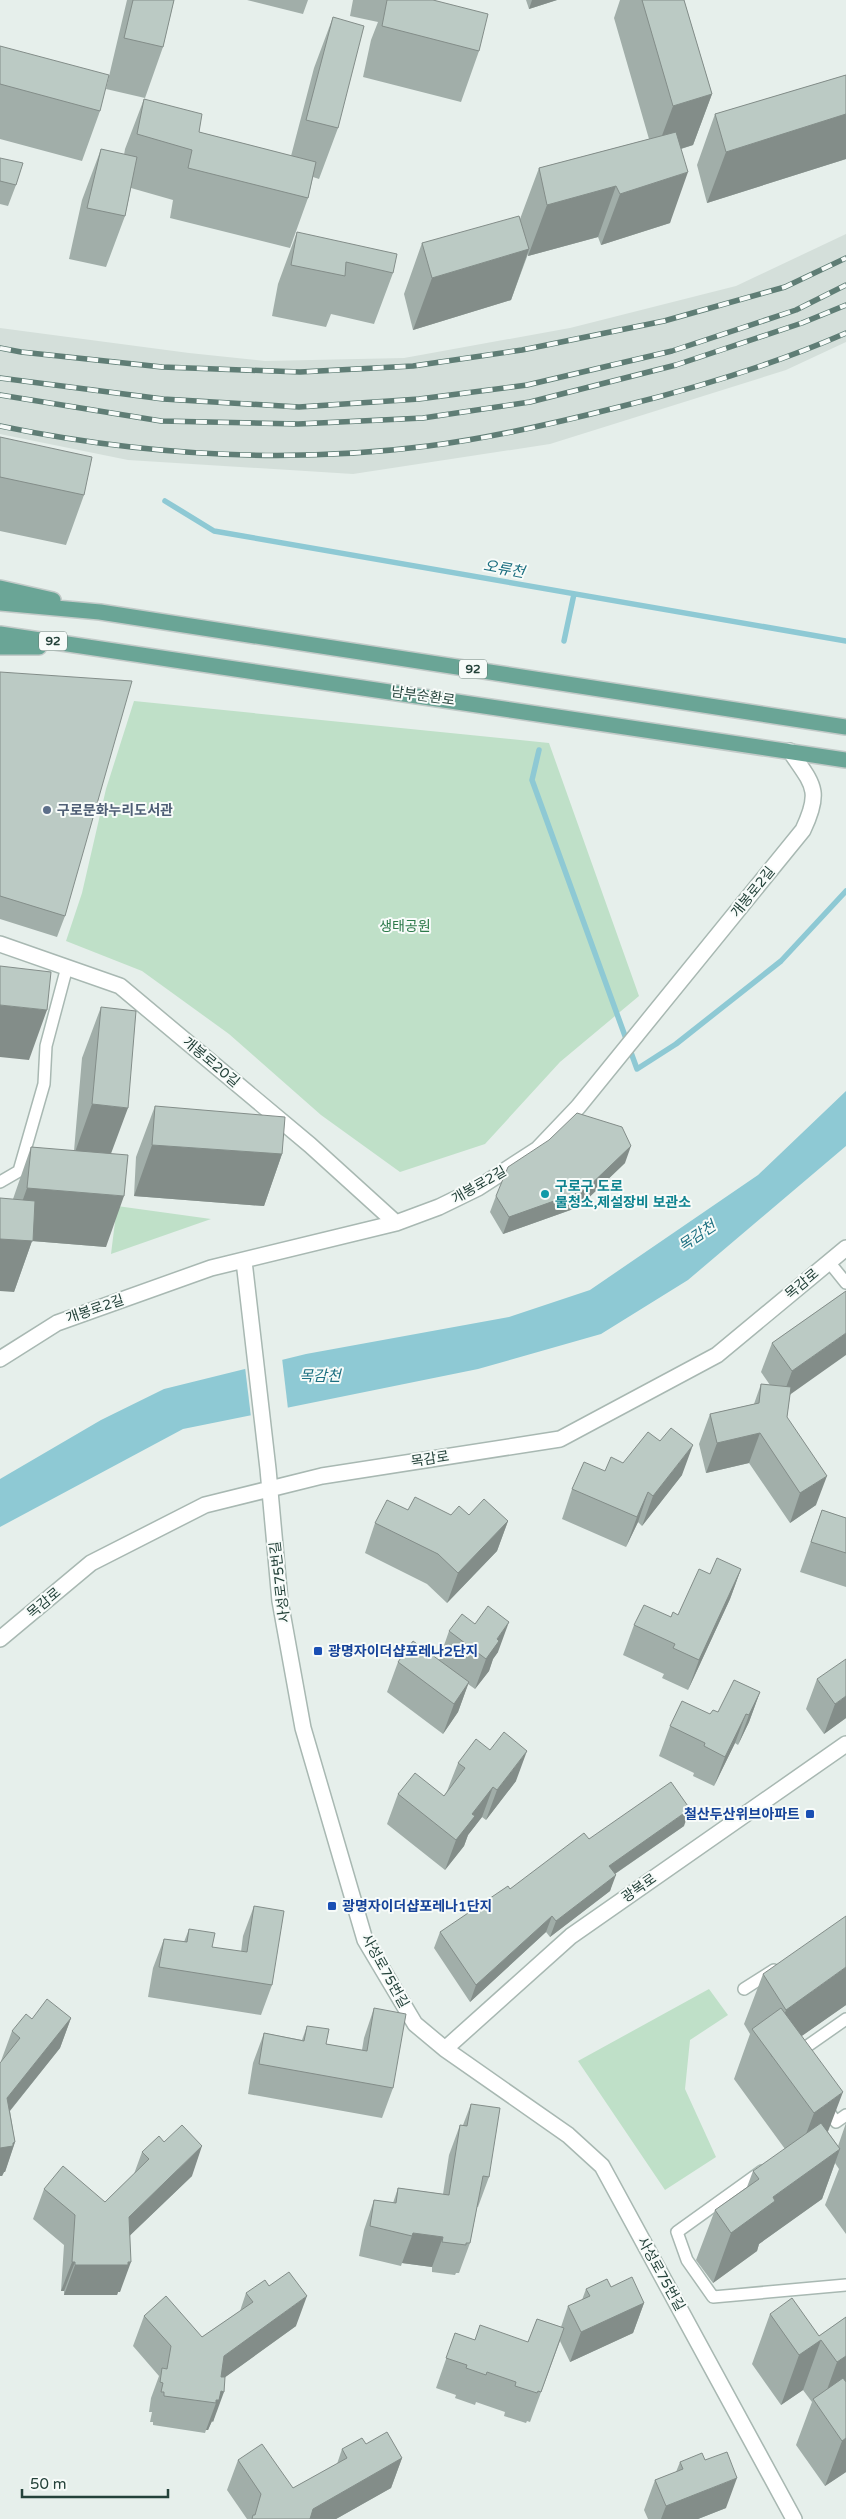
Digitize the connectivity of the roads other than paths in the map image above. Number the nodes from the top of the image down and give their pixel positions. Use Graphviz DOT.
graph roads {
  1 [pos="0,588"];
  2 [pos="0,603"];
  3 [pos="100,612"];
  4 [pos="0,634"];
  5 [pos="0,647"];
  6 [pos="105,649"];
  7 [pos="846,727"];
  8 [pos="790,751"];
  9 [pos="846,760"];
  10 [pos="0,944"];
  11 [pos="67,967"];
  12 [pos="0,1182"];
  13 [pos="396,1223"];
  14 [pos="846,1248"];
  15 [pos="244,1261"];
  16 [pos="829,1262"];
  17 [pos="846,1283"];
  18 [pos="0,1359"];
  19 [pos="270,1489"];
  20 [pos="0,1639"];
  21 [pos="846,1744"];
  22 [pos="783,1964"];
  23 [pos="744,1989"];
  24 [pos="846,2019"];
  25 [pos="445,2049"];
  26 [pos="796,2066"];
  27 [pos="819,2098"];
  28 [pos="846,2115"];
  29 [pos="762,2170"];
  30 [pos="846,2285"];
  31 [pos="794,2519"];
  1 -- 3 [label="main road"];
  2 -- 3 [label="main road, 92"];
  3 -- 7 [label="main road, 92"];
  4 -- 6 [label="main road, 남부순환로 / 92"];
  5 -- 6 [label="main road"];
  6 -- 8 [label="main road, 남부순환로 / 92"];
  8 -- 9 [label="main road, 남부순환로 / 92"];
  8 -- 13 [label="street, 개봉로2길"];
  10 -- 11 [label="street, 개봉로20길"];
  11 -- 12 [label="lane"];
  11 -- 13 [label="street, 개봉로20길"];
  13 -- 15 [label="street, 개봉로2길"];
  14 -- 16 [label="street, 목감로"];
  15 -- 18 [label="street, 개봉로2길"];
  15 -- 19 [label="street, 사성로75번길"];
  16 -- 17 [label="lane"];
  16 -- 19 [label="street, 목감로"];
  19 -- 20 [label="street, 목감로"];
  19 -- 25 [label="street, 사성로75번길"];
  21 -- 25 [label="street, 광복로"];
  22 -- 23 [label="lane"];
  24 -- 26 [label="lane"];
  25 -- 31 [label="street, 사성로75번길"];
  27 -- 28 [label="lane"];
  29 -- 30 [label="lane"];
}
